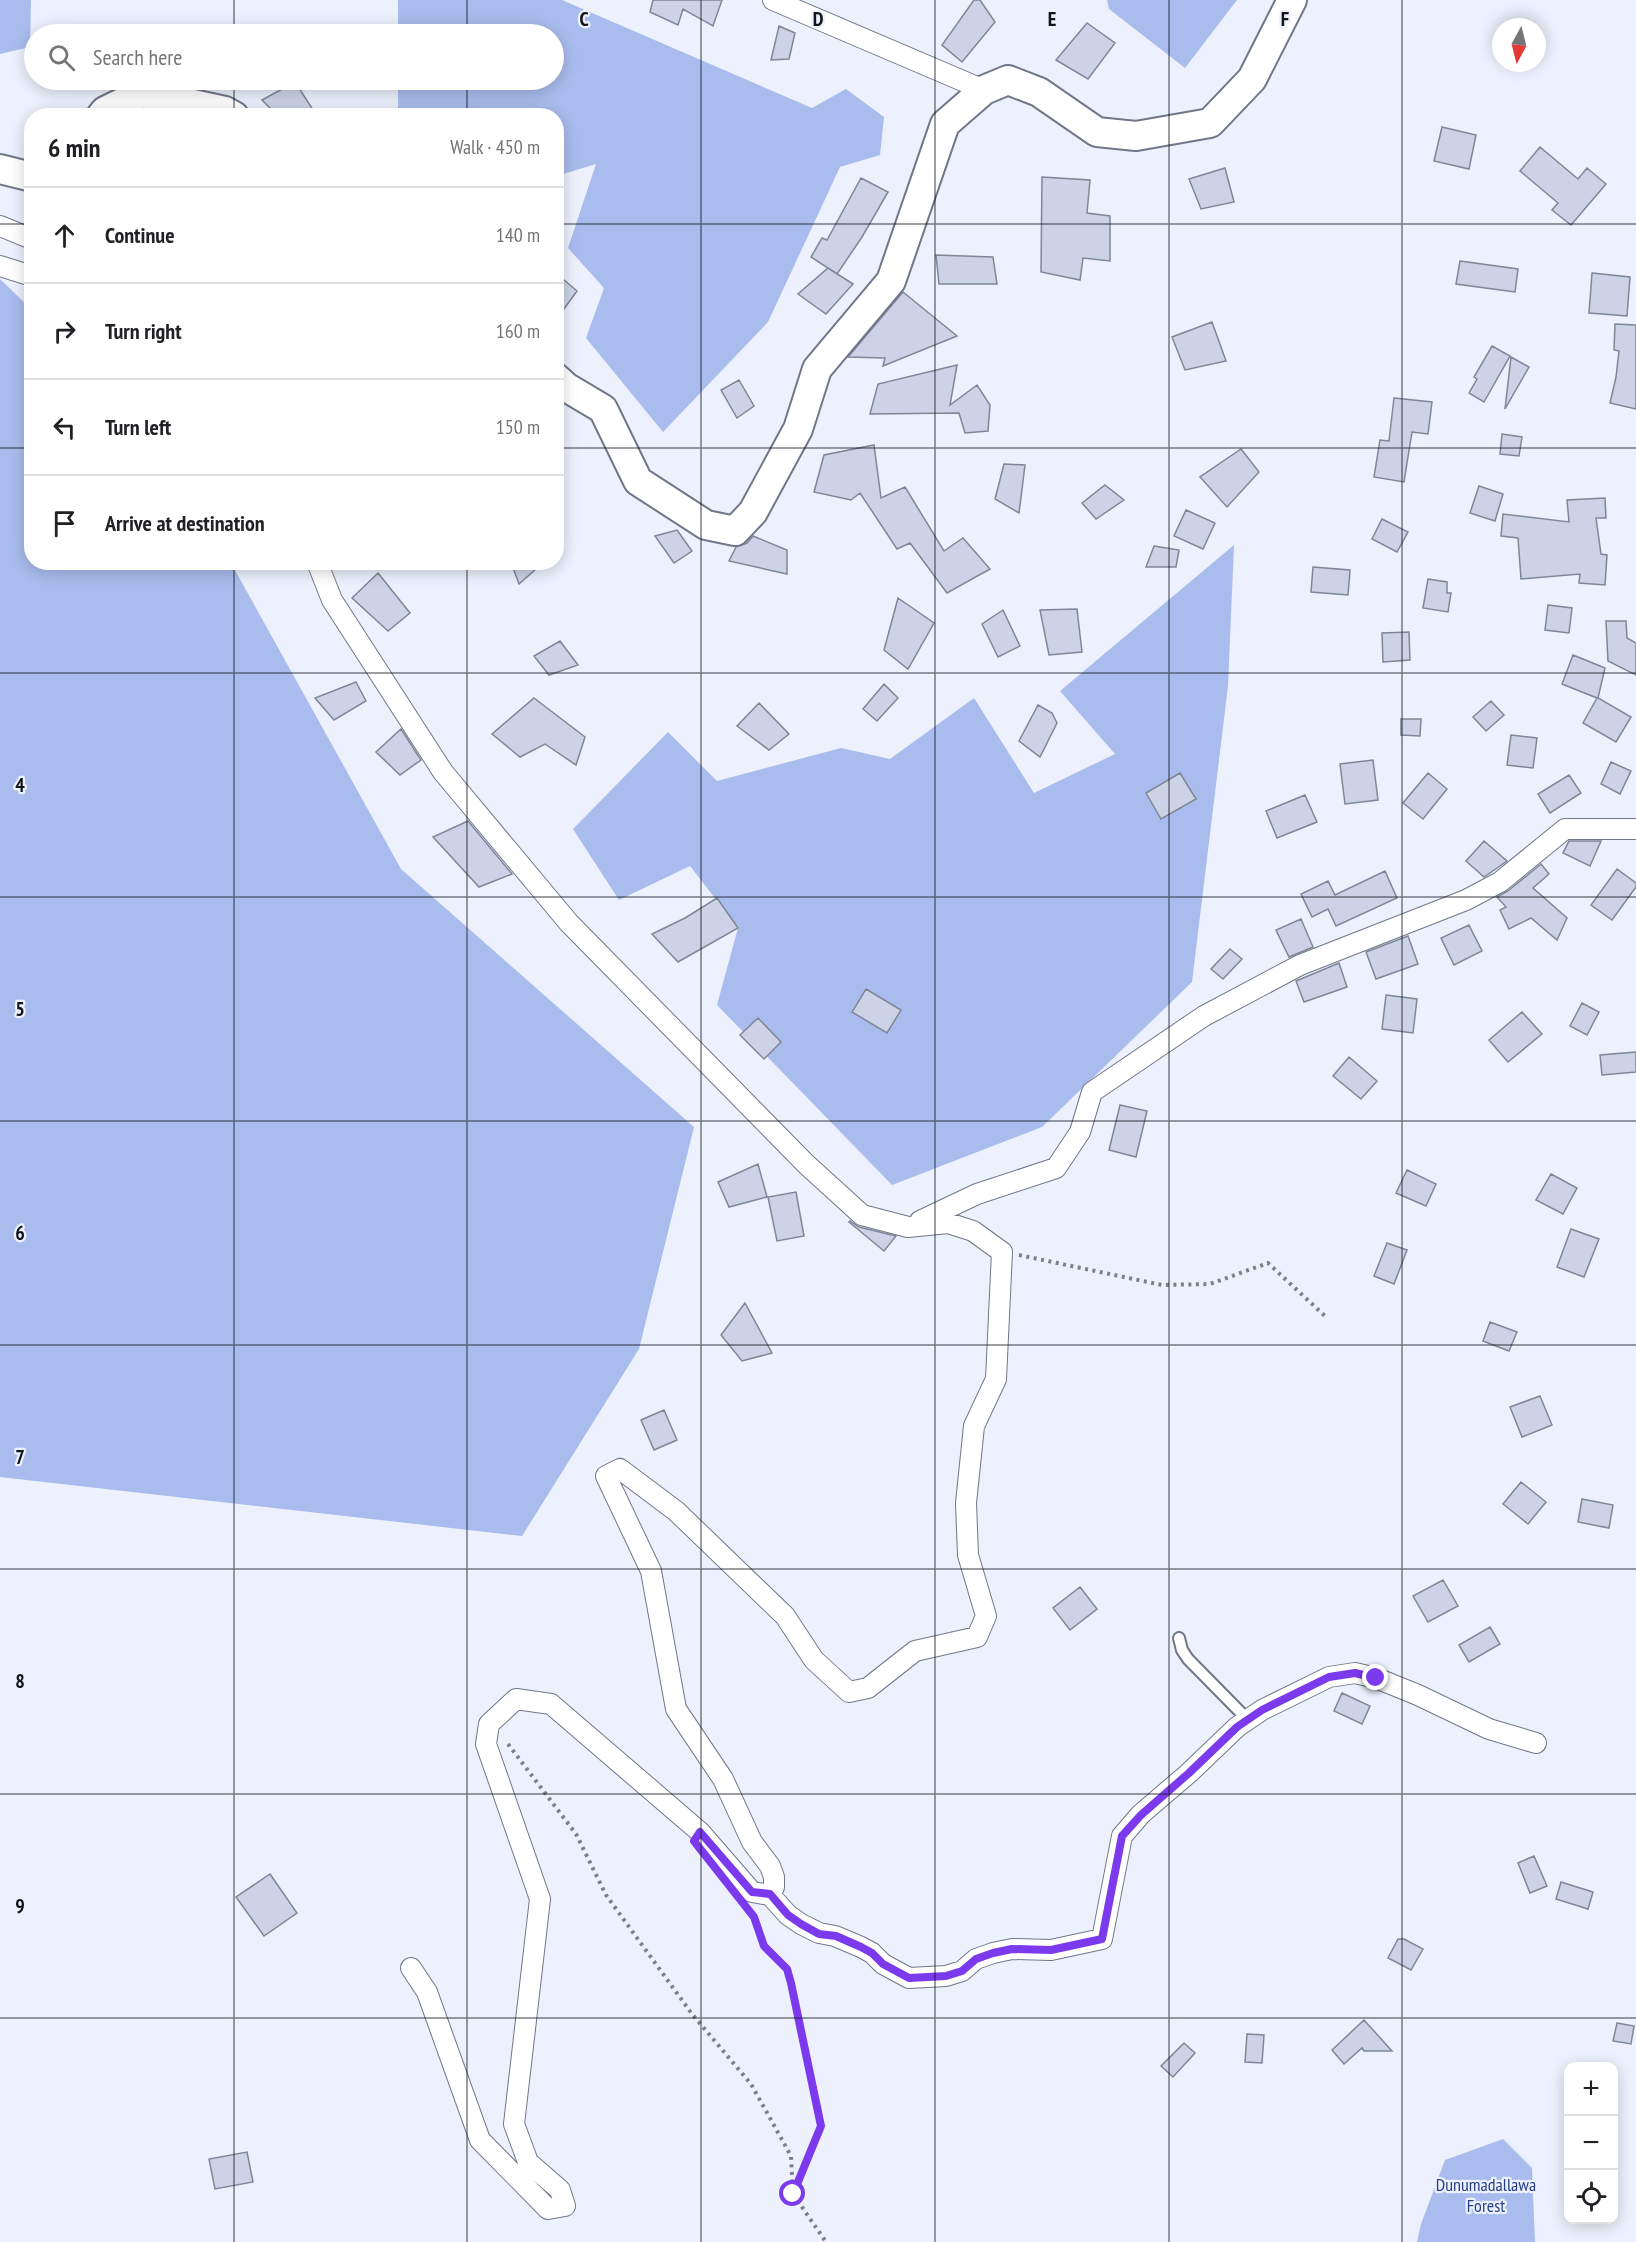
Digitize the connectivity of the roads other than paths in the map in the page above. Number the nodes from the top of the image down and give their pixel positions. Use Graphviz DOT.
graph roads {
  1 [pos="773,0"];
  2 [pos="1292,0"];
  3 [pos="984,90"];
  4 [pos="111,108"];
  5 [pos="211,108"];
  6 [pos="0,169"];
  7 [pos="24,175"];
  8 [pos="0,226"];
  9 [pos="24,236"];
  10 [pos="0,266"];
  11 [pos="24,274"];
  12 [pos="564,385"];
  13 [pos="320,570"];
  14 [pos="1636,829"];
  15 [pos="908,1227"];
  16 [pos="1179,1638"];
  17 [pos="1248,1720"];
  18 [pos="1536,1743"];
  19 [pos="770,1894"];
  20 [pos="411,1968"];
  1 -- 3 [label="street"];
  2 -- 3 [label="street"];
  3 -- 12 [label="street"];
  4 -- 5 [label="street"];
  6 -- 7 [label="street"];
  8 -- 9 [label="street"];
  10 -- 11 [label="street"];
  13 -- 15 [label="street"];
  14 -- 15 [label="street"];
  15 -- 19 [label="street"];
  16 -- 17 [label="lane"];
  17 -- 18 [label="street"];
  17 -- 19 [label="street"];
  19 -- 20 [label="street"];
}
